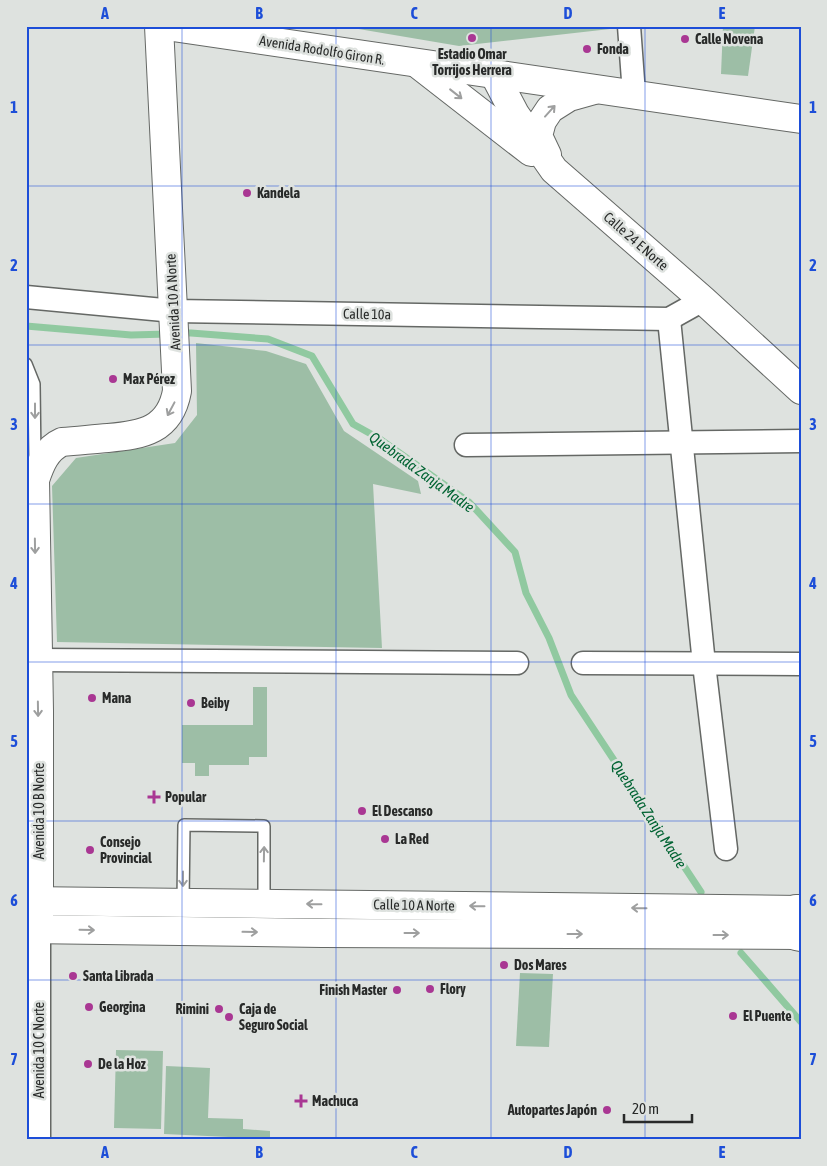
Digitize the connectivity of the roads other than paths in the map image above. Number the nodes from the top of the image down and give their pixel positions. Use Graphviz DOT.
graph roads {
  1 [pos="159,26"];
  2 [pos="166,26"];
  3 [pos="629,26"];
  4 [pos="418,64"];
  5 [pos="494,74"];
  6 [pos="598,89"];
  7 [pos="634,94"];
  8 [pos="801,119"];
  9 [pos="554,170"];
  10 [pos="26,296"];
  11 [pos="703,300"];
  12 [pos="174,317"];
  13 [pos="669,319"];
  14 [pos="26,364"];
  15 [pos="801,390"];
  16 [pos="680,442"];
  17 [pos="801,442"];
  18 [pos="466,445"];
  19 [pos="35,480"];
  20 [pos="38,660"];
  21 [pos="517,663"];
  22 [pos="583,663"];
  23 [pos="704,664"];
  24 [pos="801,664"];
  25 [pos="726,849"];
  26 [pos="33,901"];
  27 [pos="183,902"];
  28 [pos="264,903"];
  29 [pos="750,922"];
  30 [pos="799,923"];
  31 [pos="32,929"];
  32 [pos="40,1140"];
  1 -- 12 [label="main road, Avenida 10 A Norte"];
  2 -- 4 [label="main road, Avenida Rodolfo Giron R."];
  3 -- 7 [label="street"];
  4 -- 5 [label="main road, Avenida Rodolfo Giron R."];
  4 -- 9 [label="main road, one-way"];
  5 -- 6 [label="main road, Avenida Rodolfo Giron R."];
  5 -- 9 [label="main road, Calle 24 E Norte"];
  6 -- 7 [label="main road"];
  9 -- 6 [label="main road, one-way"];
  7 -- 8 [label="main road"];
  9 -- 11 [label="main road, Calle 24 E Norte"];
  10 -- 12 [label="street, Calle 10a"];
  11 -- 13 [label="street"];
  11 -- 15 [label="main road, Calle 24 E Norte"];
  12 -- 13 [label="street, Calle 10a"];
  12 -- 19 [label="main road, Avenida 10 A Norte, one-way"];
  13 -- 16 [label="street"];
  14 -- 19 [label="lane, one-way"];
  16 -- 17 [label="street"];
  16 -- 18 [label="street"];
  16 -- 23 [label="street"];
  19 -- 20 [label="main road, Avenida 10 B Norte, one-way"];
  20 -- 21 [label="street"];
  20 -- 26 [label="main road, Avenida 10 B Norte, one-way"];
  22 -- 23 [label="street"];
  23 -- 24 [label="street"];
  23 -- 25 [label="street"];
  26 -- 27 [label="main road, Calle 10 A Norte"];
  26 -- 31 [label="main road, Avenida 10 C Norte"];
  27 -- 28 [label="main road, Calle 10 A Norte"];
  28 -- 27 [label="lane, one-way"];
  29 -- 28 [label="main road, Calle 10 A Norte, one-way"];
  29 -- 30 [label="main road, Calle 10 A Norte"];
  31 -- 29 [label="main road, Calle 10 A Norte, one-way"];
  31 -- 32 [label="street, Avenida 10 C Norte"];
}
